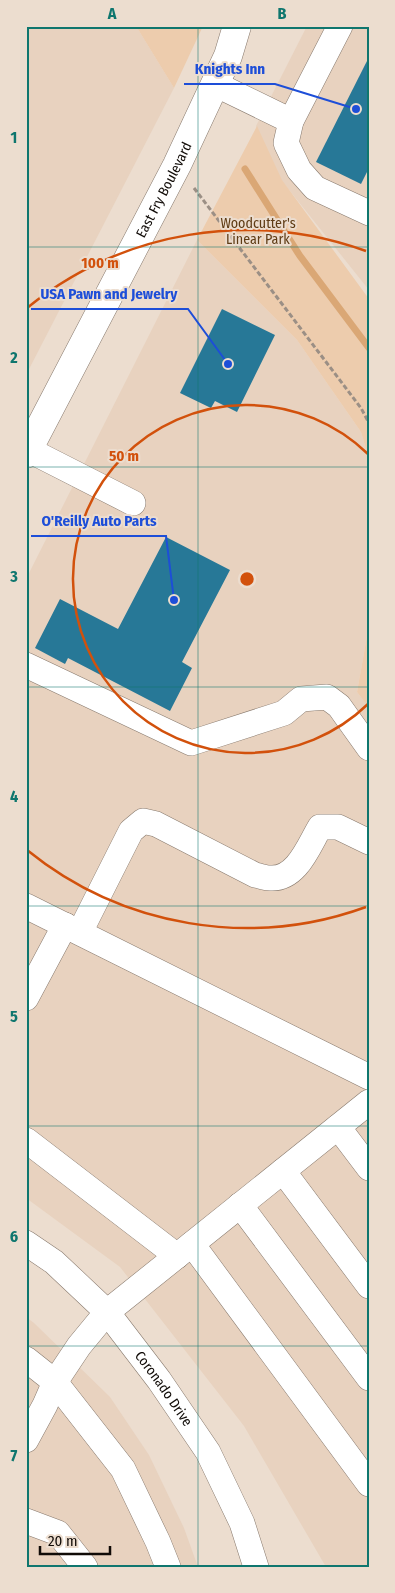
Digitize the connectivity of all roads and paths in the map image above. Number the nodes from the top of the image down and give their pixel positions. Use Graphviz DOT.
graph roads {
  1 [pos="237,26"];
  2 [pos="257,26"];
  3 [pos="340,26"];
  4 [pos="228,56"];
  5 [pos="215,84"];
  6 [pos="291,121"];
  7 [pos="177,165"];
  8 [pos="369,213"];
  9 [pos="369,422"];
  10 [pos="28,452"];
  11 [pos="133,503"];
  12 [pos="26,665"];
  13 [pos="369,748"];
  14 [pos="369,842"];
  15 [pos="26,906"];
  16 [pos="72,928"];
  17 [pos="26,998"];
  18 [pos="369,1077"];
  19 [pos="369,1102"];
  20 [pos="338,1127"];
  21 [pos="26,1140"];
  22 [pos="369,1168"];
  23 [pos="282,1171"];
  24 [pos="240,1205"];
  25 [pos="26,1243"];
  26 [pos="184,1250"];
  27 [pos="369,1286"];
  28 [pos="106,1312"];
  29 [pos="26,1359"];
  30 [pos="369,1378"];
  31 [pos="55,1382"];
  32 [pos="26,1440"];
  33 [pos="369,1484"];
  34 [pos="26,1521"];
  35 [pos="85,1567"];
  36 [pos="168,1567"];
  37 [pos="256,1567"];
  1 -- 4 [label="main road, East Fry Boulevard"];
  2 -- 4 [label="main road, East Fry Boulevard"];
  3 -- 6 [label="street"];
  4 -- 5 [label="main road, East Fry Boulevard"];
  5 -- 6 [label="street"];
  5 -- 7 [label="main road, East Fry Boulevard"];
  6 -- 8 [label="street"];
  7 -- 9 [label="path"];
  7 -- 10 [label="main road, East Fry Boulevard"];
  10 -- 11 [label="street"];
  12 -- 13 [label="street"];
  14 -- 16 [label="street"];
  15 -- 16 [label="street"];
  16 -- 17 [label="street"];
  16 -- 18 [label="street"];
  19 -- 20 [label="street"];
  20 -- 22 [label="street"];
  20 -- 23 [label="street"];
  21 -- 26 [label="street"];
  23 -- 24 [label="street"];
  23 -- 27 [label="street"];
  24 -- 26 [label="street"];
  24 -- 30 [label="street"];
  25 -- 28 [label="street, Coronado Drive"];
  26 -- 28 [label="street"];
  26 -- 33 [label="street"];
  28 -- 31 [label="street"];
  28 -- 37 [label="street, Coronado Drive"];
  29 -- 31 [label="street"];
  31 -- 32 [label="street"];
  31 -- 36 [label="street"];
  34 -- 35 [label="street"];
}
